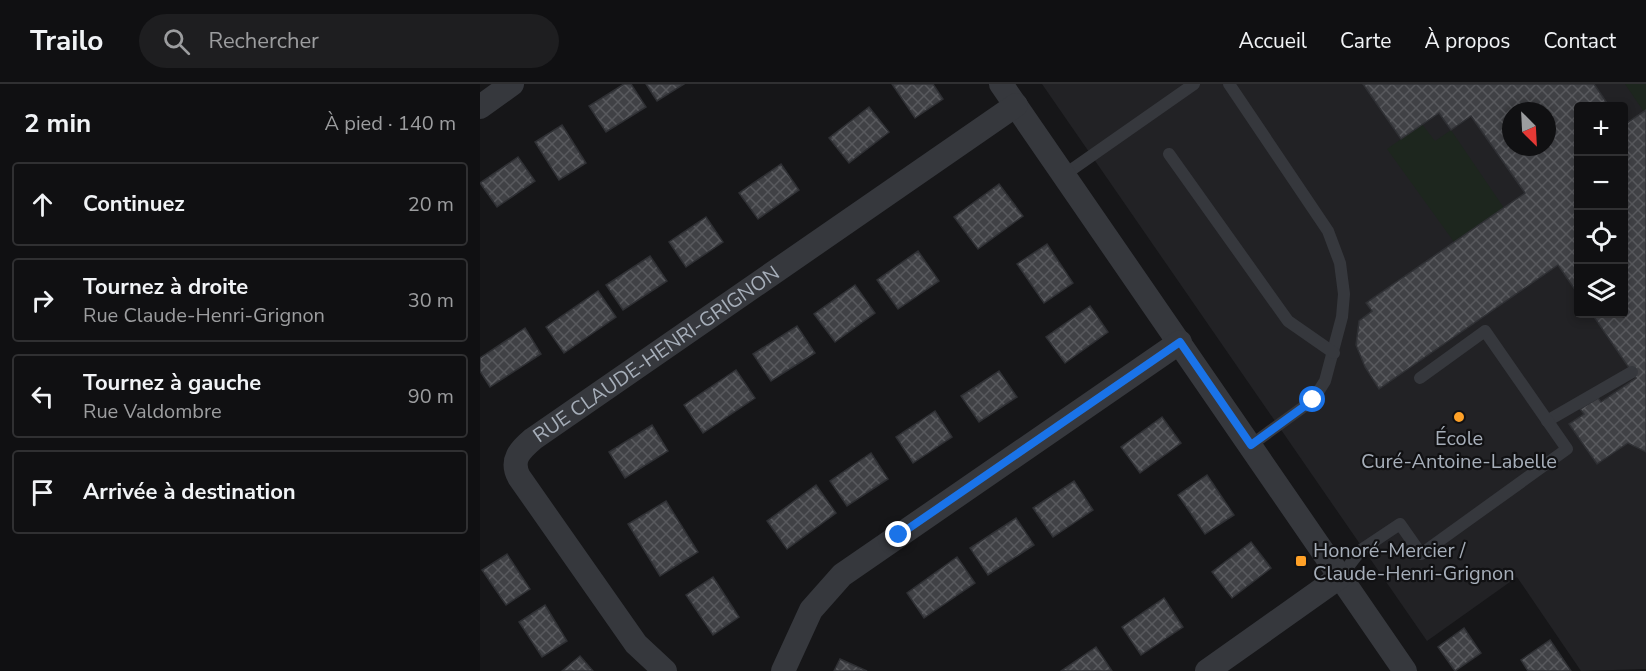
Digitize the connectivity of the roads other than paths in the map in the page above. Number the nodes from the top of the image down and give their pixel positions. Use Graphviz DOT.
graph roads {
  1 [pos="512,84"];
  2 [pos="1001,84"];
  3 [pos="1194,84"];
  4 [pos="1229,84"];
  5 [pos="1016,105"];
  6 [pos="480,106"];
  7 [pos="1169,154"];
  8 [pos="1064,175"];
  9 [pos="1180,342"];
  10 [pos="1334,354"];
  11 [pos="1632,372"];
  12 [pos="1420,378"];
  13 [pos="1547,421"];
  14 [pos="1251,445"];
  15 [pos="1341,576"];
  16 [pos="665,671"];
  17 [pos="783,671"];
  18 [pos="1207,671"];
  19 [pos="1405,671"];
  1 -- 6 [label="street"];
  2 -- 5 [label="street"];
  3 -- 8 [label="lane"];
  4 -- 10 [label="lane"];
  5 -- 8 [label="street"];
  5 -- 16 [label="street, RUE CLAUDE-HENRI-GRIGNON"];
  7 -- 10 [label="lane"];
  8 -- 9 [label="street"];
  9 -- 14 [label="street"];
  9 -- 17 [label="street"];
  10 -- 14 [label="lane"];
  11 -- 13 [label="lane"];
  12 -- 13 [label="lane"];
  13 -- 15 [label="lane"];
  14 -- 15 [label="street"];
  15 -- 18 [label="street"];
  15 -- 19 [label="street"];
}
